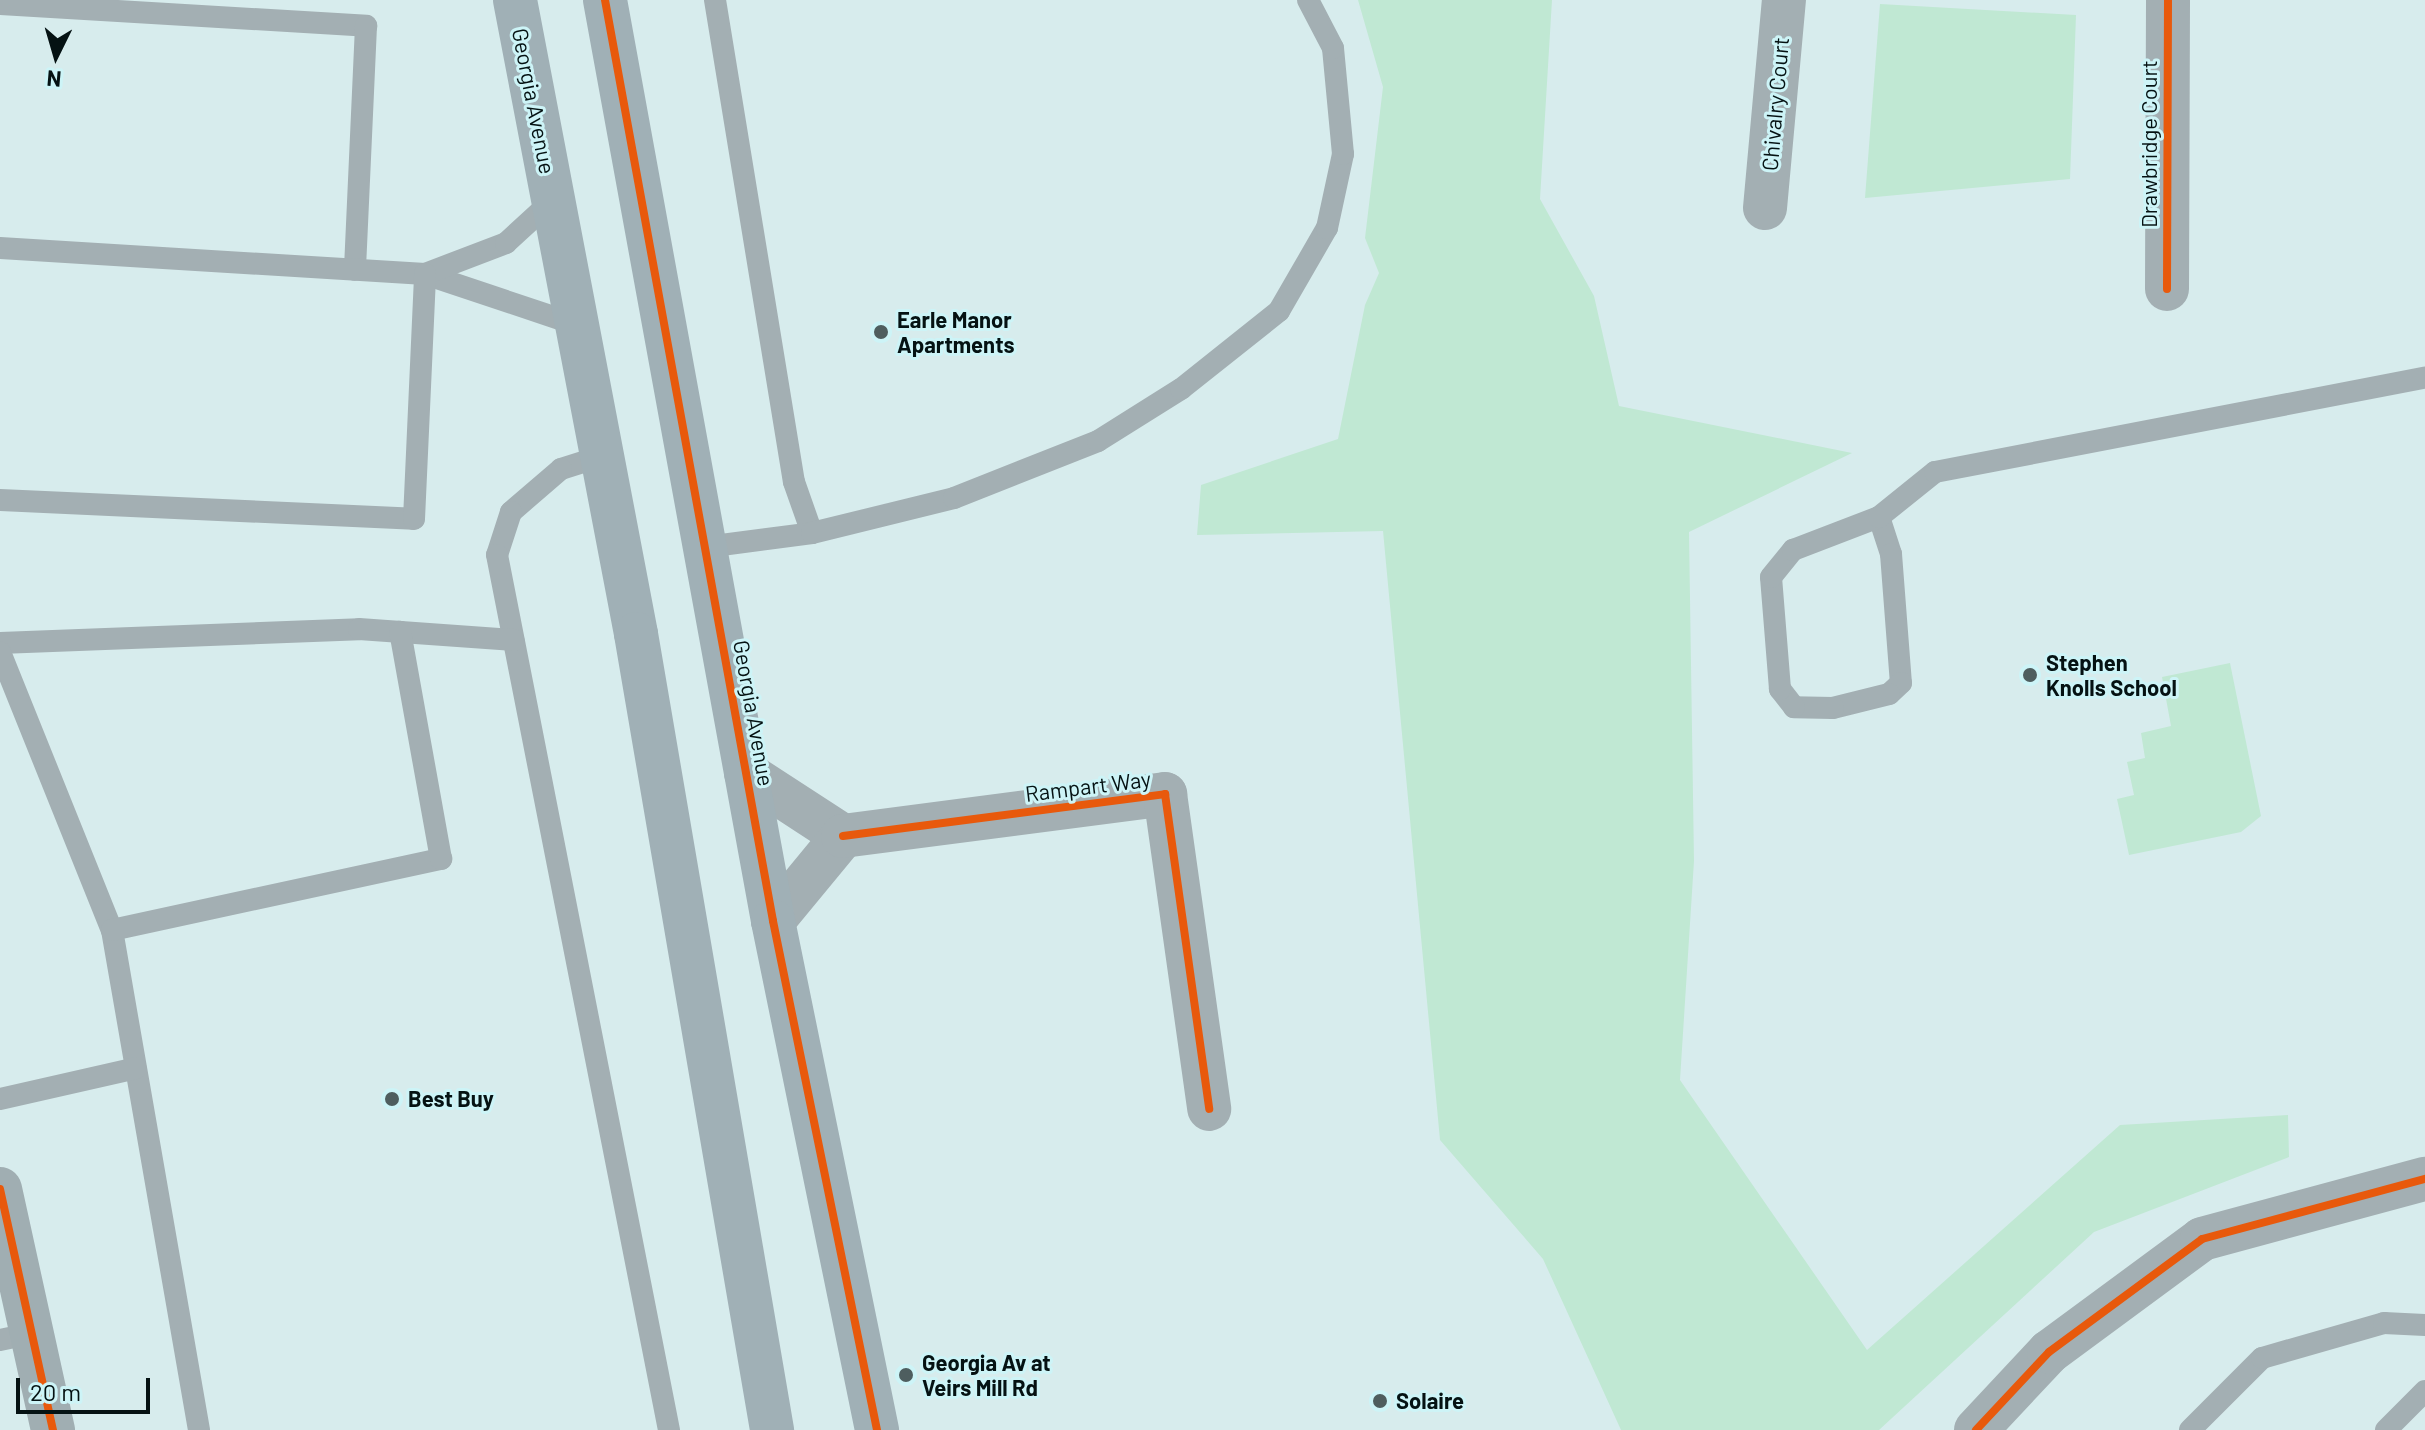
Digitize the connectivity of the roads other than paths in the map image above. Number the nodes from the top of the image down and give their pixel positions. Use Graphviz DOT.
graph roads {
  1 [pos="515,0"];
  2 [pos="605,0"];
  3 [pos="715,0"];
  4 [pos="1308,0"];
  5 [pos="1784,0"];
  6 [pos="2168,0"];
  7 [pos="0,4"];
  8 [pos="553,200"];
  9 [pos="1765,208"];
  10 [pos="0,248"];
  11 [pos="355,270"];
  12 [pos="425,274"];
  13 [pos="2167,289"];
  14 [pos="577,325"];
  15 [pos="2425,378"];
  16 [pos="602,456"];
  17 [pos="0,500"];
  18 [pos="1879,517"];
  19 [pos="812,533"];
  20 [pos="706,547"];
  21 [pos="400,632"];
  22 [pos="514,640"];
  23 [pos="0,643"];
  24 [pos="0,652"];
  25 [pos="746,773"];
  26 [pos="843,836"];
  27 [pos="773,921"];
  28 [pos="112,930"];
  29 [pos="136,1068"];
  30 [pos="0,1099"];
  31 [pos="1209,1109"];
  32 [pos="2425,1179"];
  33 [pos="0,1189"];
  34 [pos="2425,1325"];
  35 [pos="16,1336"];
  36 [pos="2425,1391"];
  37 [pos="53,1430"];
  38 [pos="199,1430"];
  39 [pos="669,1430"];
  40 [pos="772,1430"];
  41 [pos="877,1430"];
  42 [pos="1976,1430"];
  43 [pos="2190,1430"];
  44 [pos="2386,1430"];
  1 -- 8 [label="main road, Georgia Avenue"];
  2 -- 20 [label="main road, Georgia Avenue"];
  3 -- 19 [label="lane"];
  4 -- 19 [label="lane"];
  5 -- 9 [label="street, Chivalry Court"];
  6 -- 13 [label="street, Drawbridge Court"];
  7 -- 11 [label="lane"];
  8 -- 12 [label="lane"];
  8 -- 14 [label="main road, Georgia Avenue"];
  10 -- 11 [label="lane"];
  11 -- 12 [label="lane"];
  12 -- 14 [label="lane"];
  12 -- 17 [label="lane"];
  14 -- 16 [label="main road, Georgia Avenue"];
  15 -- 18 [label="lane"];
  16 -- 22 [label="lane"];
  16 -- 40 [label="main road, Georgia Avenue"];
  18 -- 18 [label="lane"];
  19 -- 20 [label="lane"];
  20 -- 25 [label="main road, Georgia Avenue"];
  21 -- 22 [label="lane"];
  21 -- 23 [label="lane"];
  21 -- 28 [label="lane"];
  22 -- 39 [label="lane"];
  24 -- 28 [label="lane"];
  25 -- 26 [label="street"];
  25 -- 27 [label="main road, Georgia Avenue"];
  26 -- 27 [label="street"];
  26 -- 31 [label="street, Rampart Way"];
  27 -- 41 [label="main road, Georgia Avenue"];
  28 -- 29 [label="lane"];
  29 -- 30 [label="lane"];
  29 -- 38 [label="lane"];
  32 -- 42 [label="street"];
  33 -- 35 [label="street"];
  34 -- 43 [label="lane"];
  35 -- 37 [label="street"];
  36 -- 44 [label="lane"];
}
